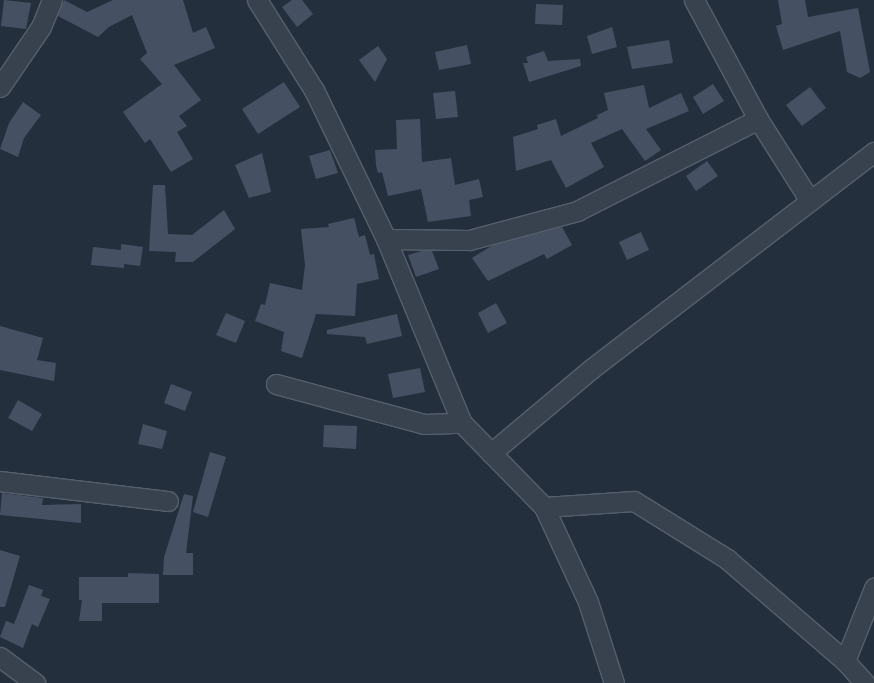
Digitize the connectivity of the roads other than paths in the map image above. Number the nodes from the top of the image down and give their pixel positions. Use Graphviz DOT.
graph roads {
  1 [pos="52,0"];
  2 [pos="256,0"];
  3 [pos="694,0"];
  4 [pos="0,87"];
  5 [pos="758,120"];
  6 [pos="874,152"];
  7 [pos="810,201"];
  8 [pos="386,239"];
  9 [pos="276,384"];
  10 [pos="462,422"];
  11 [pos="491,453"];
  12 [pos="0,481"];
  13 [pos="168,501"];
  14 [pos="544,507"];
  15 [pos="874,588"];
  16 [pos="0,657"];
  17 [pos="846,661"];
  18 [pos="35,683"];
  19 [pos="614,683"];
  20 [pos="865,683"];
  1 -- 4 [label="street"];
  2 -- 8 [label="street"];
  3 -- 5 [label="street"];
  5 -- 7 [label="street"];
  5 -- 8 [label="street"];
  6 -- 7 [label="street"];
  7 -- 11 [label="street"];
  8 -- 10 [label="street"];
  9 -- 10 [label="street"];
  10 -- 11 [label="street"];
  11 -- 14 [label="street"];
  12 -- 13 [label="street"];
  14 -- 17 [label="street"];
  14 -- 19 [label="street"];
  15 -- 17 [label="street"];
  16 -- 18 [label="street"];
  17 -- 20 [label="street"];
}
